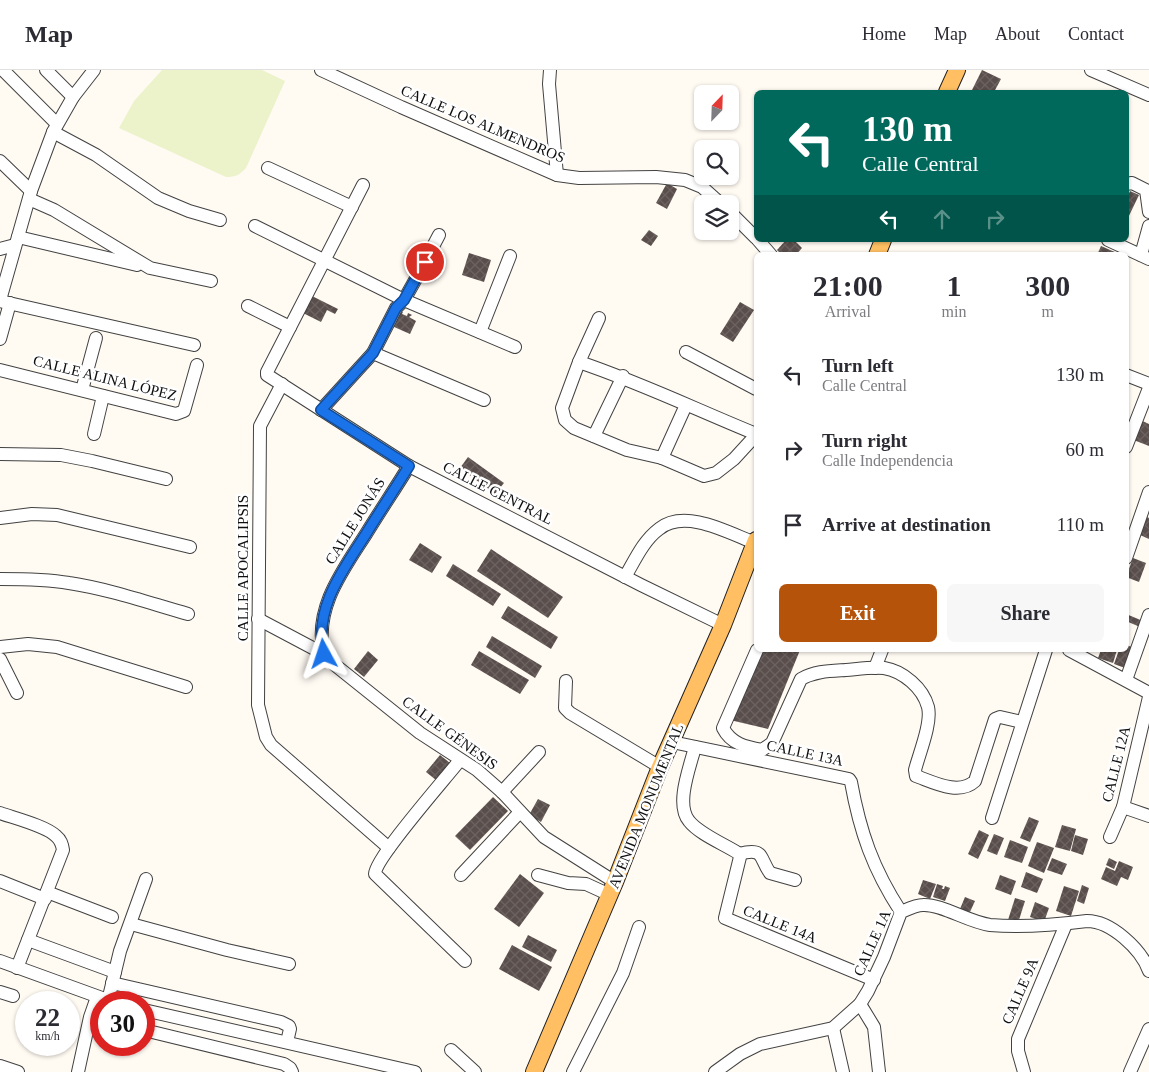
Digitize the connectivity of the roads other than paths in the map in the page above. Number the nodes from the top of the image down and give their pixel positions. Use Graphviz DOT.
graph roads {
  1 [pos="3,70"];
  2 [pos="46,70"];
  3 [pos="94,70"];
  4 [pos="321,70"];
  5 [pos="550,70"];
  6 [pos="957,70"];
  7 [pos="1091,70"];
  8 [pos="948,90"];
  9 [pos="1149,95"];
  10 [pos="73,97"];
  11 [pos="55,128"];
  12 [pos="268,168"];
  13 [pos="3,170"];
  14 [pos="557,175"];
  15 [pos="1129,184"];
  16 [pos="363,185"];
  17 [pos="30,195"];
  18 [pos="711,195"];
  19 [pos="352,207"];
  20 [pos="1149,212"];
  21 [pos="220,220"];
  22 [pos="739,221"];
  23 [pos="255,226"];
  24 [pos="1149,226"];
  25 [pos="439,235"];
  26 [pos="754,236"];
  27 [pos="17,241"];
  28 [pos="760,242"];
  29 [pos="1112,242"];
  30 [pos="0,249"];
  31 [pos="768,252"];
  32 [pos="510,256"];
  33 [pos="1145,257"];
  34 [pos="325,261"];
  35 [pos="150,268"];
  36 [pos="211,282"];
  37 [pos="404,300"];
  38 [pos="3,301"];
  39 [pos="248,306"];
  40 [pos="599,318"];
  41 [pos="290,327"];
  42 [pos="480,332"];
  43 [pos="96,338"];
  44 [pos="0,339"];
  45 [pos="194,345"];
  46 [pos="515,347"];
  47 [pos="686,352"];
  48 [pos="373,353"];
  49 [pos="579,362"];
  50 [pos="198,365"];
  51 [pos="0,370"];
  52 [pos="622,376"];
  53 [pos="1129,376"];
  54 [pos="282,384"];
  55 [pos="1149,384"];
  56 [pos="754,388"];
  57 [pos="1149,388"];
  58 [pos="82,390"];
  59 [pos="103,396"];
  60 [pos="484,400"];
  61 [pos="686,405"];
  62 [pos="321,410"];
  63 [pos="754,433"];
  64 [pos="94,434"];
  65 [pos="594,436"];
  66 [pos="754,436"];
  67 [pos="1129,439"];
  68 [pos="0,454"];
  69 [pos="662,458"];
  70 [pos="409,466"];
  71 [pos="166,479"];
  72 [pos="1149,492"];
  73 [pos="0,518"];
  74 [pos="754,541"];
  75 [pos="190,547"];
  76 [pos="754,547"];
  77 [pos="1129,549"];
  78 [pos="625,577"];
  79 [pos="0,579"];
  80 [pos="188,614"];
  81 [pos="1149,614"];
  82 [pos="258,619"];
  83 [pos="723,625"];
  84 [pos="0,647"];
  85 [pos="756,652"];
  86 [pos="881,652"];
  87 [pos="1045,652"];
  88 [pos="1077,652"];
  89 [pos="324,654"];
  90 [pos="1092,656"];
  91 [pos="0,659"];
  92 [pos="875,668"];
  93 [pos="1126,680"];
  94 [pos="566,681"];
  95 [pos="186,687"];
  96 [pos="17,693"];
  97 [pos="1149,693"];
  98 [pos="1149,697"];
  99 [pos="1022,722"];
  100 [pos="672,742"];
  101 [pos="1144,745"];
  102 [pos="695,747"];
  103 [pos="539,752"];
  104 [pos="460,760"];
  105 [pos="660,767"];
  106 [pos="502,792"];
  107 [pos="1123,807"];
  108 [pos="520,812"];
  109 [pos="0,813"];
  110 [pos="1149,816"];
  111 [pos="992,818"];
  112 [pos="1110,837"];
  113 [pos="389,848"];
  114 [pos="739,854"];
  115 [pos="461,875"];
  116 [pos="538,875"];
  117 [pos="146,879"];
  118 [pos="795,880"];
  119 [pos="0,881"];
  120 [pos="612,888"];
  121 [pos="46,896"];
  122 [pos="901,912"];
  123 [pos="112,917"];
  124 [pos="131,924"];
  125 [pos="1066,924"];
  126 [pos="639,927"];
  127 [pos="28,940"];
  128 [pos="0,961"];
  129 [pos="464,961"];
  130 [pos="289,964"];
  131 [pos="18,968"];
  132 [pos="1149,971"];
  133 [pos="114,978"];
  134 [pos="874,980"];
  135 [pos="109,991"];
  136 [pos="0,992"];
  137 [pos="90,994"];
  138 [pos="13,996"];
  139 [pos="860,1004"];
  140 [pos="155,1012"];
  141 [pos="832,1028"];
  142 [pos="1149,1029"];
  143 [pos="155,1033"];
  144 [pos="90,1036"];
  145 [pos="287,1042"];
  146 [pos="451,1050"];
  147 [pos="0,1066"];
  148 [pos="393,1069"];
  149 [pos="537,1071"];
  150 [pos="18,1072"];
  151 [pos="78,1072"];
  152 [pos="292,1072"];
  153 [pos="413,1072"];
  154 [pos="475,1072"];
  155 [pos="573,1072"];
  156 [pos="716,1072"];
  157 [pos="843,1072"];
  158 [pos="879,1072"];
  159 [pos="1024,1072"];
  160 [pos="1130,1072"];
  1 -- 11 [label="street"];
  2 -- 10 [label="street"];
  3 -- 10 [label="street"];
  4 -- 14 [label="street, CALLE LOS ALMENDROS"];
  5 -- 14 [label="street"];
  6 -- 8 [label="main road"];
  7 -- 9 [label="street"];
  10 -- 11 [label="street"];
  11 -- 17 [label="street"];
  11 -- 21 [label="street"];
  12 -- 19 [label="street"];
  13 -- 17 [label="street"];
  14 -- 18 [label="street, CALLE LOS ALMENDROS"];
  15 -- 20 [label="street"];
  16 -- 19 [label="street"];
  17 -- 27 [label="street"];
  17 -- 35 [label="street"];
  19 -- 34 [label="street"];
  22 -- 26 [label="street"];
  23 -- 34 [label="street"];
  24 -- 33 [label="street"];
  25 -- 37 [label="street"];
  27 -- 30 [label="street"];
  27 -- 35 [label="street"];
  27 -- 38 [label="street"];
  28 -- 31 [label="street"];
  29 -- 33 [label="street"];
  32 -- 42 [label="street"];
  34 -- 37 [label="street"];
  34 -- 41 [label="street"];
  35 -- 36 [label="street"];
  37 -- 42 [label="street"];
  37 -- 48 [label="street"];
  38 -- 44 [label="street"];
  38 -- 45 [label="street"];
  39 -- 41 [label="street"];
  40 -- 49 [label="street"];
  41 -- 54 [label="street, CALLE CENTRAL"];
  42 -- 46 [label="street"];
  43 -- 58 [label="street"];
  47 -- 56 [label="street"];
  48 -- 60 [label="street"];
  48 -- 62 [label="street"];
  49 -- 52 [label="street"];
  49 -- 65 [label="street"];
  50 -- 59 [label="street, CALLE ALINA LÓPEZ"];
  51 -- 58 [label="street, CALLE ALINA LÓPEZ"];
  52 -- 61 [label="street"];
  52 -- 65 [label="street"];
  53 -- 55 [label="street"];
  54 -- 62 [label="street, CALLE CENTRAL"];
  54 -- 82 [label="street, CALLE APOCALIPSIS"];
  57 -- 67 [label="street"];
  58 -- 59 [label="street, CALLE ALINA LÓPEZ"];
  59 -- 64 [label="street"];
  61 -- 63 [label="street"];
  61 -- 69 [label="street"];
  62 -- 70 [label="street, CALLE CENTRAL"];
  65 -- 69 [label="street"];
  66 -- 69 [label="street"];
  68 -- 71 [label="street"];
  70 -- 78 [label="street, CALLE CENTRAL"];
  70 -- 89 [label="street, CALLE JONÁS"];
  72 -- 77 [label="street"];
  73 -- 75 [label="street"];
  74 -- 78 [label="street"];
  76 -- 83 [label="main road, AVENIDA MONUMENTAL"];
  78 -- 83 [label="street, CALLE CENTRAL"];
  79 -- 80 [label="street"];
  81 -- 93 [label="street"];
  82 -- 89 [label="street, CALLE GÉNESIS"];
  82 -- 113 [label="street, CALLE APOCALIPSIS"];
  83 -- 100 [label="main road, AVENIDA MONUMENTAL"];
  84 -- 95 [label="street"];
  85 -- 92 [label="street"];
  86 -- 92 [label="street"];
  87 -- 99 [label="street"];
  88 -- 90 [label="street"];
  89 -- 104 [label="street, CALLE GÉNESIS"];
  90 -- 93 [label="street"];
  91 -- 96 [label="street"];
  92 -- 99 [label="street"];
  93 -- 97 [label="street"];
  94 -- 105 [label="street"];
  98 -- 101 [label="street, CALLE 12A"];
  99 -- 111 [label="street"];
  100 -- 102 [label="street, CALLE 13A"];
  100 -- 105 [label="main road, AVENIDA MONUMENTAL"];
  101 -- 107 [label="street, CALLE 12A"];
  102 -- 114 [label="street"];
  102 -- 122 [label="street, CALLE 13A"];
  103 -- 106 [label="street"];
  104 -- 106 [label="street, CALLE GÉNESIS"];
  104 -- 113 [label="street"];
  105 -- 120 [label="main road, AVENIDA MONUMENTAL"];
  106 -- 108 [label="street, CALLE GÉNESIS"];
  107 -- 110 [label="street"];
  107 -- 112 [label="street, CALLE 12A"];
  108 -- 115 [label="street"];
  108 -- 120 [label="street, CALLE GÉNESIS"];
  109 -- 121 [label="street"];
  113 -- 129 [label="street"];
  114 -- 118 [label="street"];
  114 -- 134 [label="street, CALLE 14A"];
  116 -- 120 [label="street"];
  117 -- 124 [label="street"];
  119 -- 121 [label="street"];
  120 -- 149 [label="main road, AVENIDA MONUMENTAL"];
  121 -- 123 [label="street"];
  121 -- 127 [label="street"];
  122 -- 125 [label="street, CALLE 1A"];
  122 -- 134 [label="street, CALLE 1A"];
  124 -- 130 [label="street"];
  124 -- 133 [label="street"];
  125 -- 132 [label="street, CALLE 1A"];
  125 -- 159 [label="street, CALLE 9A"];
  126 -- 155 [label="street"];
  127 -- 131 [label="street"];
  127 -- 133 [label="street"];
  128 -- 131 [label="street"];
  131 -- 137 [label="street"];
  133 -- 135 [label="street"];
  133 -- 145 [label="street"];
  134 -- 139 [label="street, CALLE 1A"];
  136 -- 138 [label="street"];
  139 -- 141 [label="street, CALLE 1A"];
  139 -- 158 [label="street"];
  140 -- 145 [label="street"];
  141 -- 156 [label="street, CALLE 1A"];
  141 -- 157 [label="street"];
  142 -- 160 [label="street"];
  143 -- 152 [label="street"];
  144 -- 151 [label="street"];
  145 -- 148 [label="street"];
  146 -- 154 [label="street"];
  147 -- 150 [label="street"];
  148 -- 153 [label="street"];
}
